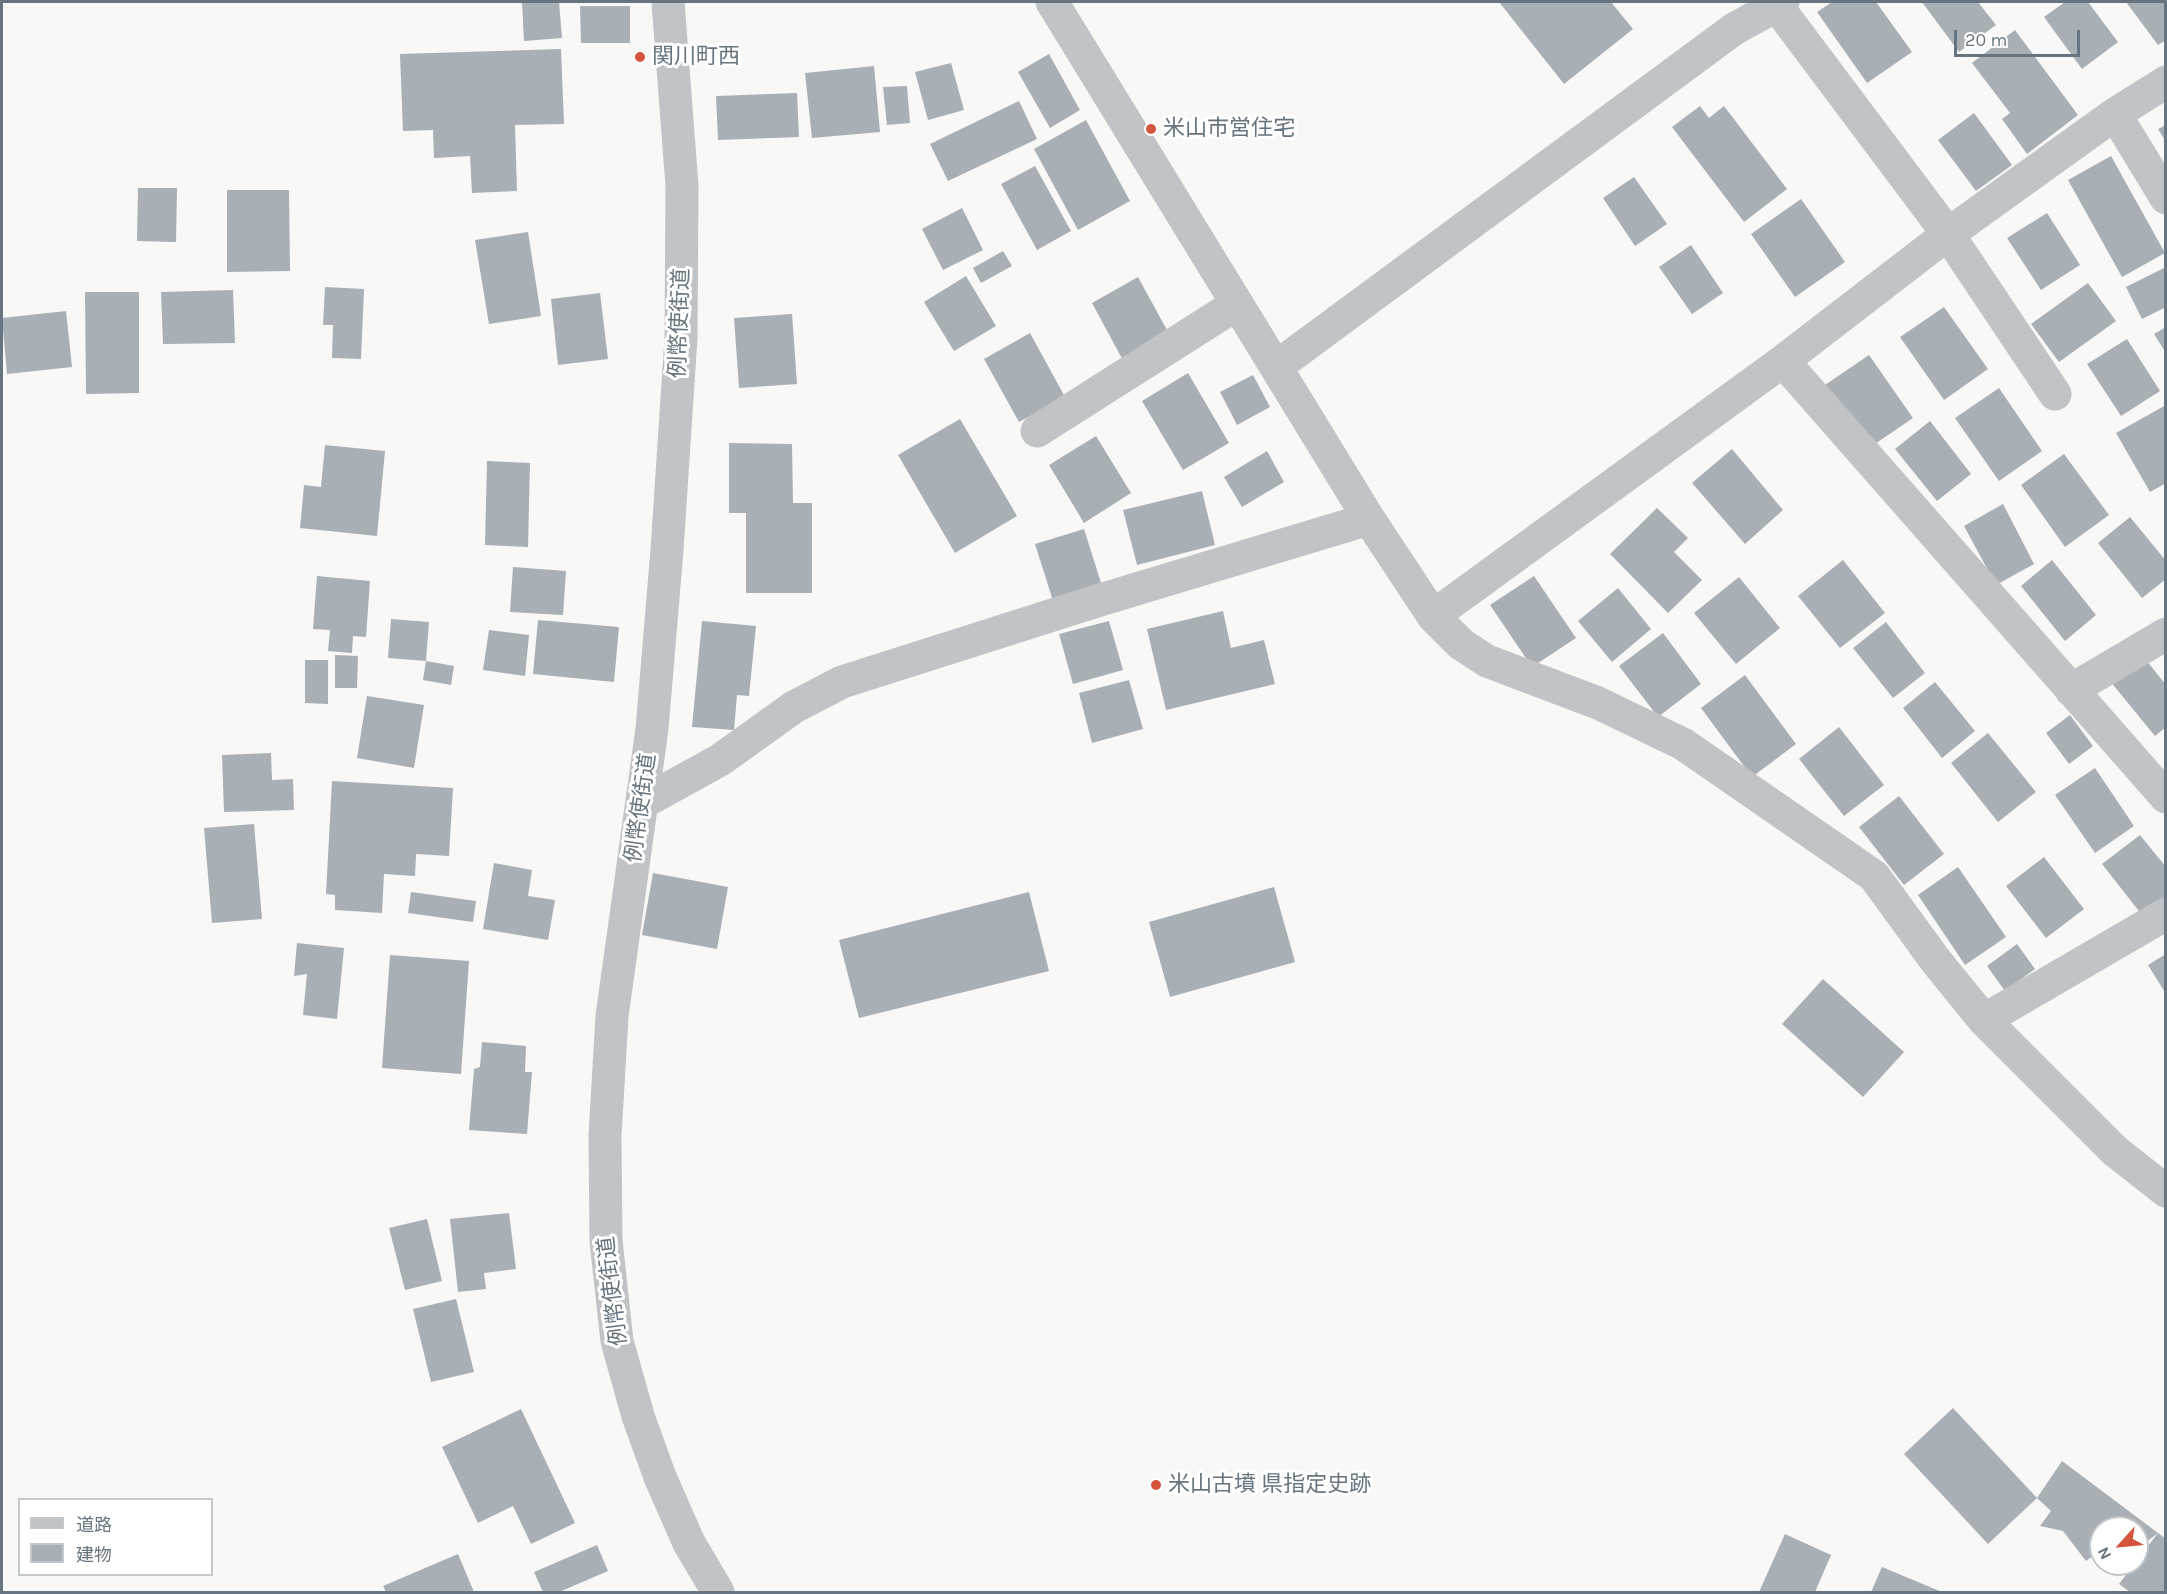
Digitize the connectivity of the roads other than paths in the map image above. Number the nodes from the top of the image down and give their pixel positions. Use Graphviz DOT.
graph roads {
  1 [pos="668,2"];
  2 [pos="1052,2"];
  3 [pos="1780,4"];
  4 [pos="2166,82"];
  5 [pos="2115,114"];
  6 [pos="2166,198"];
  7 [pos="1948,234"];
  8 [pos="1237,304"];
  9 [pos="1783,361"];
  10 [pos="1276,367"];
  11 [pos="2055,394"];
  12 [pos="1037,431"];
  13 [pos="1369,519"];
  14 [pos="1433,616"];
  15 [pos="2166,634"];
  16 [pos="2071,690"];
  17 [pos="2166,797"];
  18 [pos="642,803"];
  19 [pos="2166,914"];
  20 [pos="1984,1020"];
  21 [pos="2166,1191"];
  22 [pos="718,1593"];
  1 -- 18 [label="street, 例幣使街道"];
  2 -- 8 [label="street"];
  3 -- 7 [label="street"];
  3 -- 10 [label="street"];
  4 -- 5 [label="street"];
  5 -- 6 [label="street"];
  5 -- 7 [label="street"];
  7 -- 9 [label="street"];
  7 -- 11 [label="street"];
  8 -- 10 [label="street"];
  8 -- 12 [label="street"];
  9 -- 14 [label="street"];
  9 -- 16 [label="street"];
  10 -- 13 [label="street"];
  13 -- 14 [label="street"];
  13 -- 18 [label="street"];
  14 -- 20 [label="street"];
  15 -- 16 [label="street"];
  16 -- 17 [label="street"];
  18 -- 22 [label="street, 例幣使街道"];
  19 -- 20 [label="street"];
  20 -- 21 [label="street"];
}
